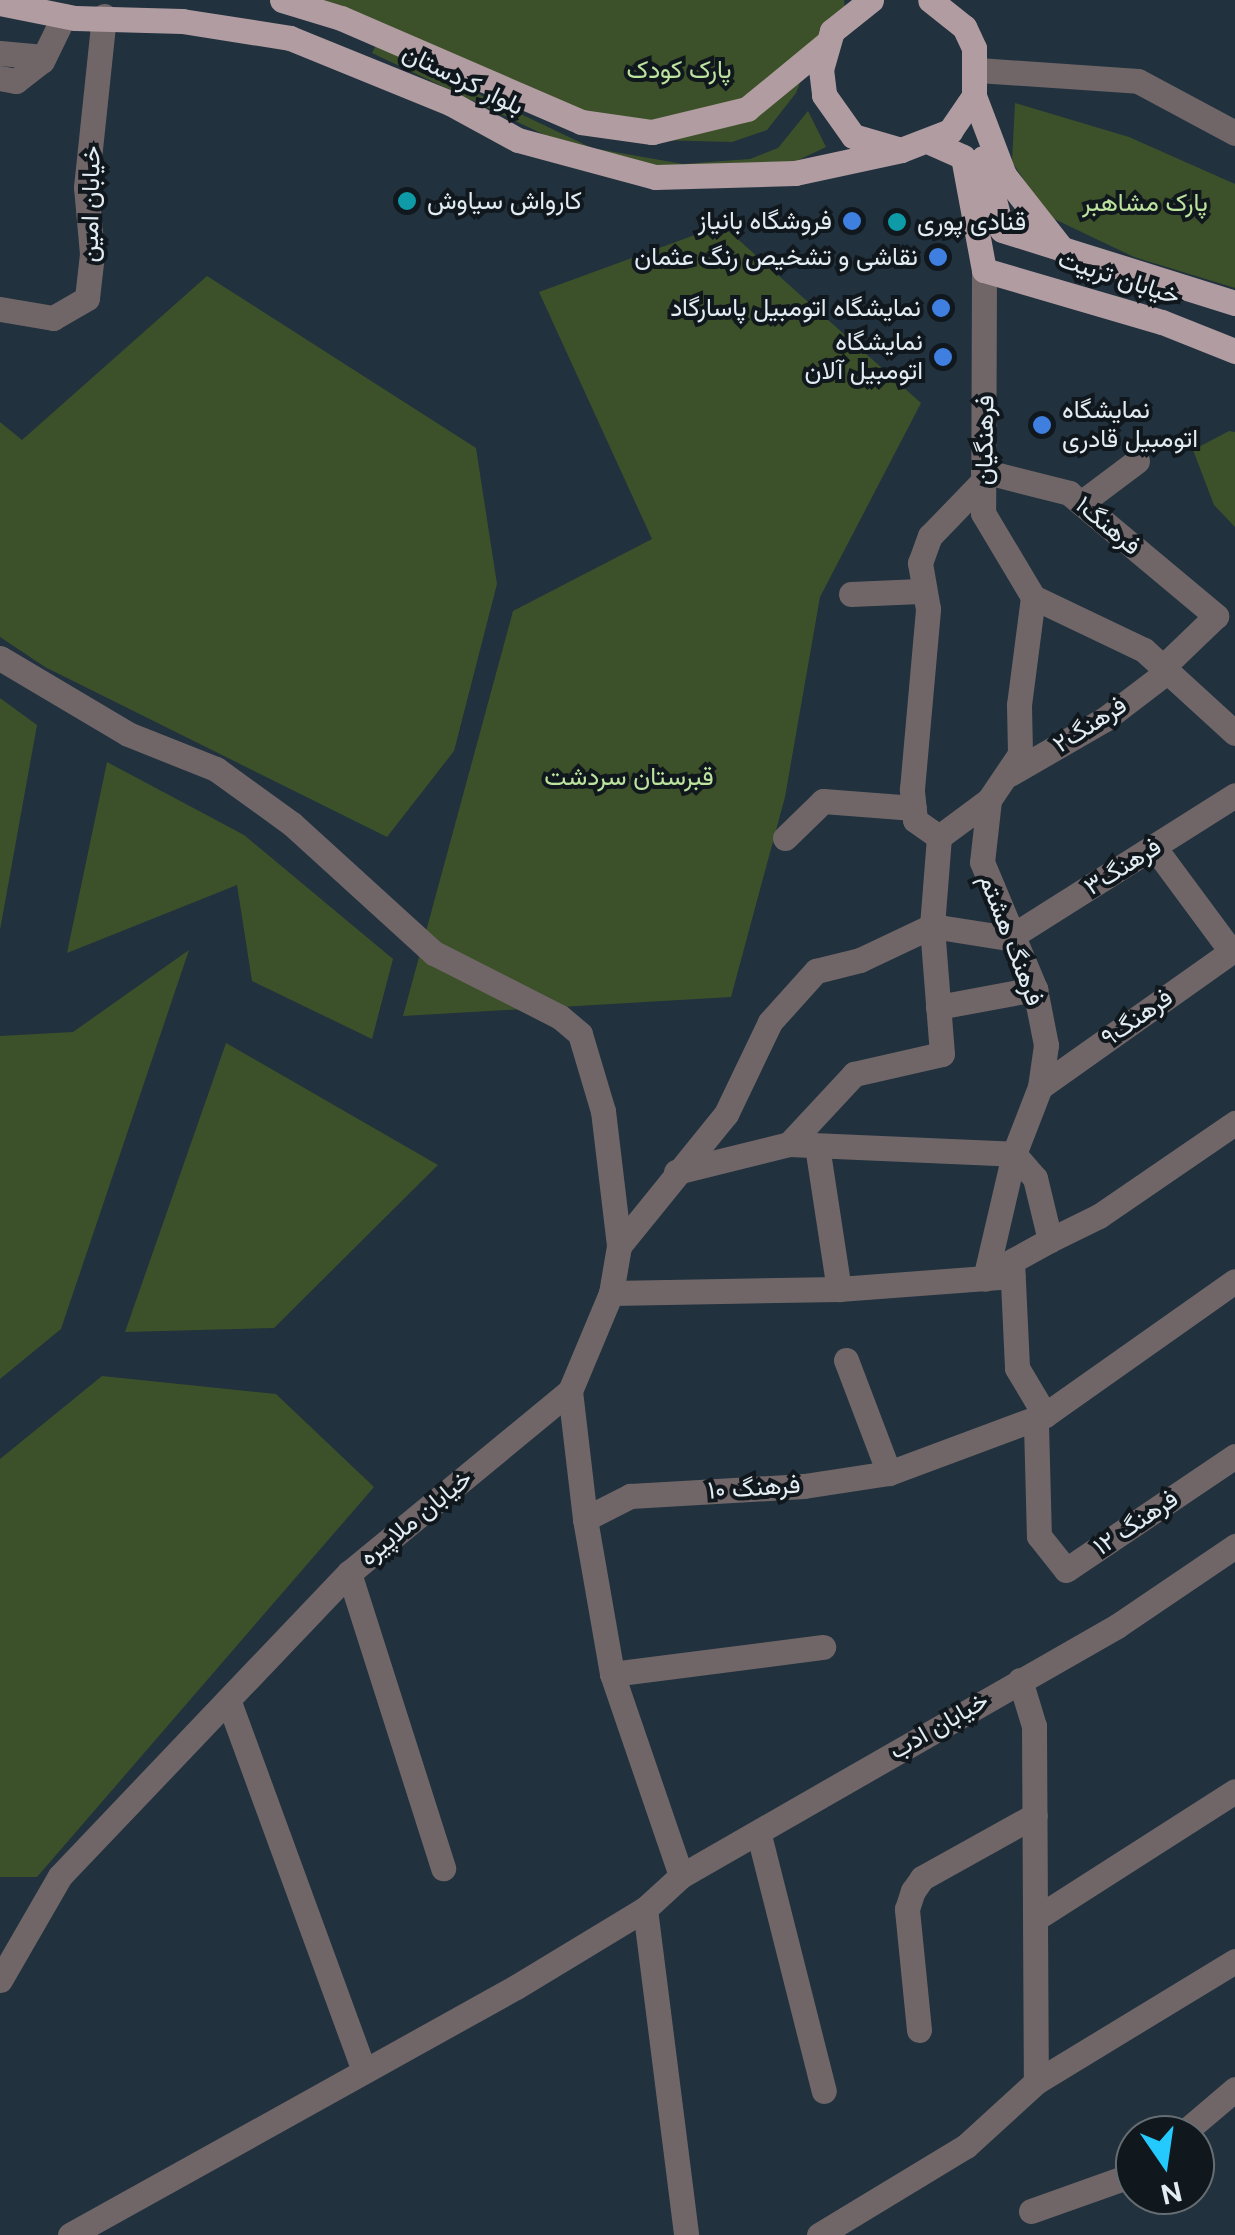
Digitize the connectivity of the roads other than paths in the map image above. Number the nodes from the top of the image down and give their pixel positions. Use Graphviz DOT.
graph roads {
  1 [pos="282,0"];
  2 [pos="870,0"];
  3 [pos="930,0"];
  4 [pos="0,4"];
  5 [pos="844,9"];
  6 [pos="320,10"];
  7 [pos="64,16"];
  8 [pos="104,16"];
  9 [pos="371,32"];
  10 [pos="302,42"];
  11 [pos="826,44"];
  12 [pos="0,52"];
  13 [pos="43,59"];
  14 [pos="352,60"];
  15 [pos="0,78"];
  16 [pos="976,83"];
  17 [pos="0,96"];
  18 [pos="1235,132"];
  19 [pos="932,143"];
  20 [pos="901,150"];
  21 [pos="999,234"];
  22 [pos="1066,254"];
  23 [pos="992,270"];
  24 [pos="1235,303"];
  25 [pos="0,310"];
  26 [pos="1235,351"];
  27 [pos="1137,461"];
  28 [pos="984,475"];
  29 [pos="1081,503"];
  30 [pos="920,591"];
  31 [pos="852,594"];
  32 [pos="1033,598"];
  33 [pos="1216,616"];
  34 [pos="0,658"];
  35 [pos="1165,669"];
  36 [pos="1235,733"];
  37 [pos="1010,774"];
  38 [pos="1235,795"];
  39 [pos="989,800"];
  40 [pos="914,808"];
  41 [pos="939,836"];
  42 [pos="786,838"];
  43 [pos="1154,847"];
  44 [pos="932,926"];
  45 [pos="1009,938"];
  46 [pos="1233,950"];
  47 [pos="1035,989"];
  48 [pos="938,1007"];
  49 [pos="1040,1087"];
  50 [pos="1235,1123"];
  51 [pos="789,1144"];
  52 [pos="817,1146"];
  53 [pos="1014,1154"];
  54 [pos="676,1172"];
  55 [pos="1050,1240"];
  56 [pos="619,1246"];
  57 [pos="1013,1276"];
  58 [pos="985,1279"];
  59 [pos="1235,1281"];
  60 [pos="839,1289"];
  61 [pos="610,1293"];
  62 [pos="846,1360"];
  63 [pos="570,1392"];
  64 [pos="1040,1420"];
  65 [pos="1235,1456"];
  66 [pos="888,1473"];
  67 [pos="584,1519"];
  68 [pos="1235,1546"];
  69 [pos="349,1573"];
  70 [pos="823,1646"];
  71 [pos="612,1674"];
  72 [pos="1020,1680"];
  73 [pos="229,1702"];
  74 [pos="1235,1791"];
  75 [pos="1034,1815"];
  76 [pos="760,1835"];
  77 [pos="443,1868"];
  78 [pos="681,1876"];
  79 [pos="645,1909"];
  80 [pos="1035,1920"];
  81 [pos="1235,1962"];
  82 [pos="0,1980"];
  83 [pos="919,2030"];
  84 [pos="364,2072"];
  85 [pos="1036,2082"];
  86 [pos="1235,2089"];
  87 [pos="824,2091"];
  88 [pos="1205,2115"];
  89 [pos="1115,2181"];
  90 [pos="1031,2211"];
  91 [pos="70,2235"];
  92 [pos="686,2235"];
  93 [pos="818,2235"];
  1 -- 6 [label="main road, بلوار کردستان"];
  2 -- 5 [label="main road"];
  3 -- 16 [label="main road"];
  4 -- 7 [label="main road, بلوار کردستان"];
  5 -- 11 [label="main road"];
  6 -- 9 [label="main road, بلوار کردستان"];
  6 -- 10 [label="main road"];
  7 -- 8 [label="main road, بلوار کردستان"];
  7 -- 13 [label="street"];
  8 -- 10 [label="main road, بلوار کردستان"];
  8 -- 25 [label="street, خیابان امین"];
  9 -- 11 [label="main road, بلوار کردستان"];
  9 -- 14 [label="main road"];
  10 -- 14 [label="main road, بلوار کردستان"];
  11 -- 20 [label="main road"];
  12 -- 13 [label="street"];
  13 -- 15 [label="street"];
  13 -- 17 [label="street"];
  14 -- 20 [label="main road, بلوار کردستان"];
  16 -- 18 [label="street"];
  16 -- 19 [label="main road"];
  16 -- 21 [label="main road"];
  16 -- 22 [label="main road"];
  19 -- 20 [label="main road, بلوار کردستان"];
  19 -- 21 [label="main road"];
  21 -- 22 [label="main road"];
  21 -- 23 [label="main road"];
  22 -- 24 [label="main road"];
  23 -- 26 [label="main road, خیابان تربیت"];
  23 -- 28 [label="street, فرهنگیان"];
  27 -- 29 [label="street"];
  28 -- 29 [label="street, فرهنگ۱"];
  28 -- 30 [label="street"];
  28 -- 32 [label="street, فرهنگیان"];
  29 -- 33 [label="street, فرهنگ۱"];
  30 -- 31 [label="street"];
  30 -- 40 [label="street"];
  32 -- 35 [label="street"];
  32 -- 37 [label="street"];
  33 -- 35 [label="street, فرهنگ۲"];
  34 -- 56 [label="street"];
  35 -- 36 [label="street"];
  35 -- 37 [label="street, فرهنگ۲"];
  37 -- 39 [label="street"];
  38 -- 43 [label="street, فرهنگ۳"];
  39 -- 41 [label="street"];
  39 -- 45 [label="street, فرهنگ هشتم"];
  40 -- 41 [label="street"];
  40 -- 42 [label="street"];
  41 -- 44 [label="street"];
  43 -- 45 [label="street, فرهنگ۳"];
  43 -- 46 [label="street"];
  44 -- 45 [label="street"];
  44 -- 48 [label="street"];
  44 -- 54 [label="street, خیابان ملاپیره"];
  45 -- 47 [label="street, فرهنگ هشتم"];
  46 -- 49 [label="street, فرهنگ۹"];
  47 -- 48 [label="street"];
  47 -- 49 [label="street, فرهنگ هشتم"];
  48 -- 51 [label="street"];
  49 -- 53 [label="street, فرهنگ هشتم"];
  50 -- 55 [label="street"];
  51 -- 52 [label="street"];
  51 -- 54 [label="street"];
  52 -- 53 [label="street"];
  52 -- 60 [label="street"];
  53 -- 55 [label="street"];
  53 -- 58 [label="street, فرهنگ هشتم"];
  54 -- 56 [label="street, خیابان ملاپیره"];
  55 -- 57 [label="street"];
  56 -- 61 [label="street, خیابان ملاپیره"];
  57 -- 58 [label="street"];
  57 -- 64 [label="street"];
  58 -- 60 [label="street"];
  59 -- 64 [label="street, فرهنگ ۱۰"];
  60 -- 61 [label="street"];
  61 -- 63 [label="street, خیابان ملاپیره"];
  62 -- 66 [label="street"];
  63 -- 67 [label="street"];
  63 -- 69 [label="street, خیابان ملاپیره"];
  64 -- 65 [label="street, فرهنگ ۱۲"];
  64 -- 66 [label="street, فرهنگ ۱۰"];
  66 -- 67 [label="street, فرهنگ ۱۰"];
  67 -- 71 [label="street"];
  68 -- 72 [label="street, خیابان ادب"];
  69 -- 73 [label="street, خیابان ملاپیره"];
  69 -- 77 [label="street"];
  70 -- 71 [label="street"];
  71 -- 78 [label="street"];
  72 -- 75 [label="street"];
  72 -- 76 [label="street, خیابان ادب"];
  73 -- 82 [label="street, خیابان ملاپیره"];
  73 -- 84 [label="street"];
  74 -- 80 [label="street"];
  75 -- 80 [label="street"];
  75 -- 83 [label="street"];
  76 -- 78 [label="street, خیابان ادب"];
  76 -- 87 [label="street"];
  78 -- 79 [label="street, خیابان ادب"];
  79 -- 84 [label="street, خیابان ادب"];
  79 -- 92 [label="street"];
  80 -- 85 [label="street"];
  81 -- 85 [label="street"];
  84 -- 91 [label="street, خیابان ادب"];
  85 -- 93 [label="street"];
  86 -- 88 [label="street"];
  89 -- 90 [label="street"];
}
